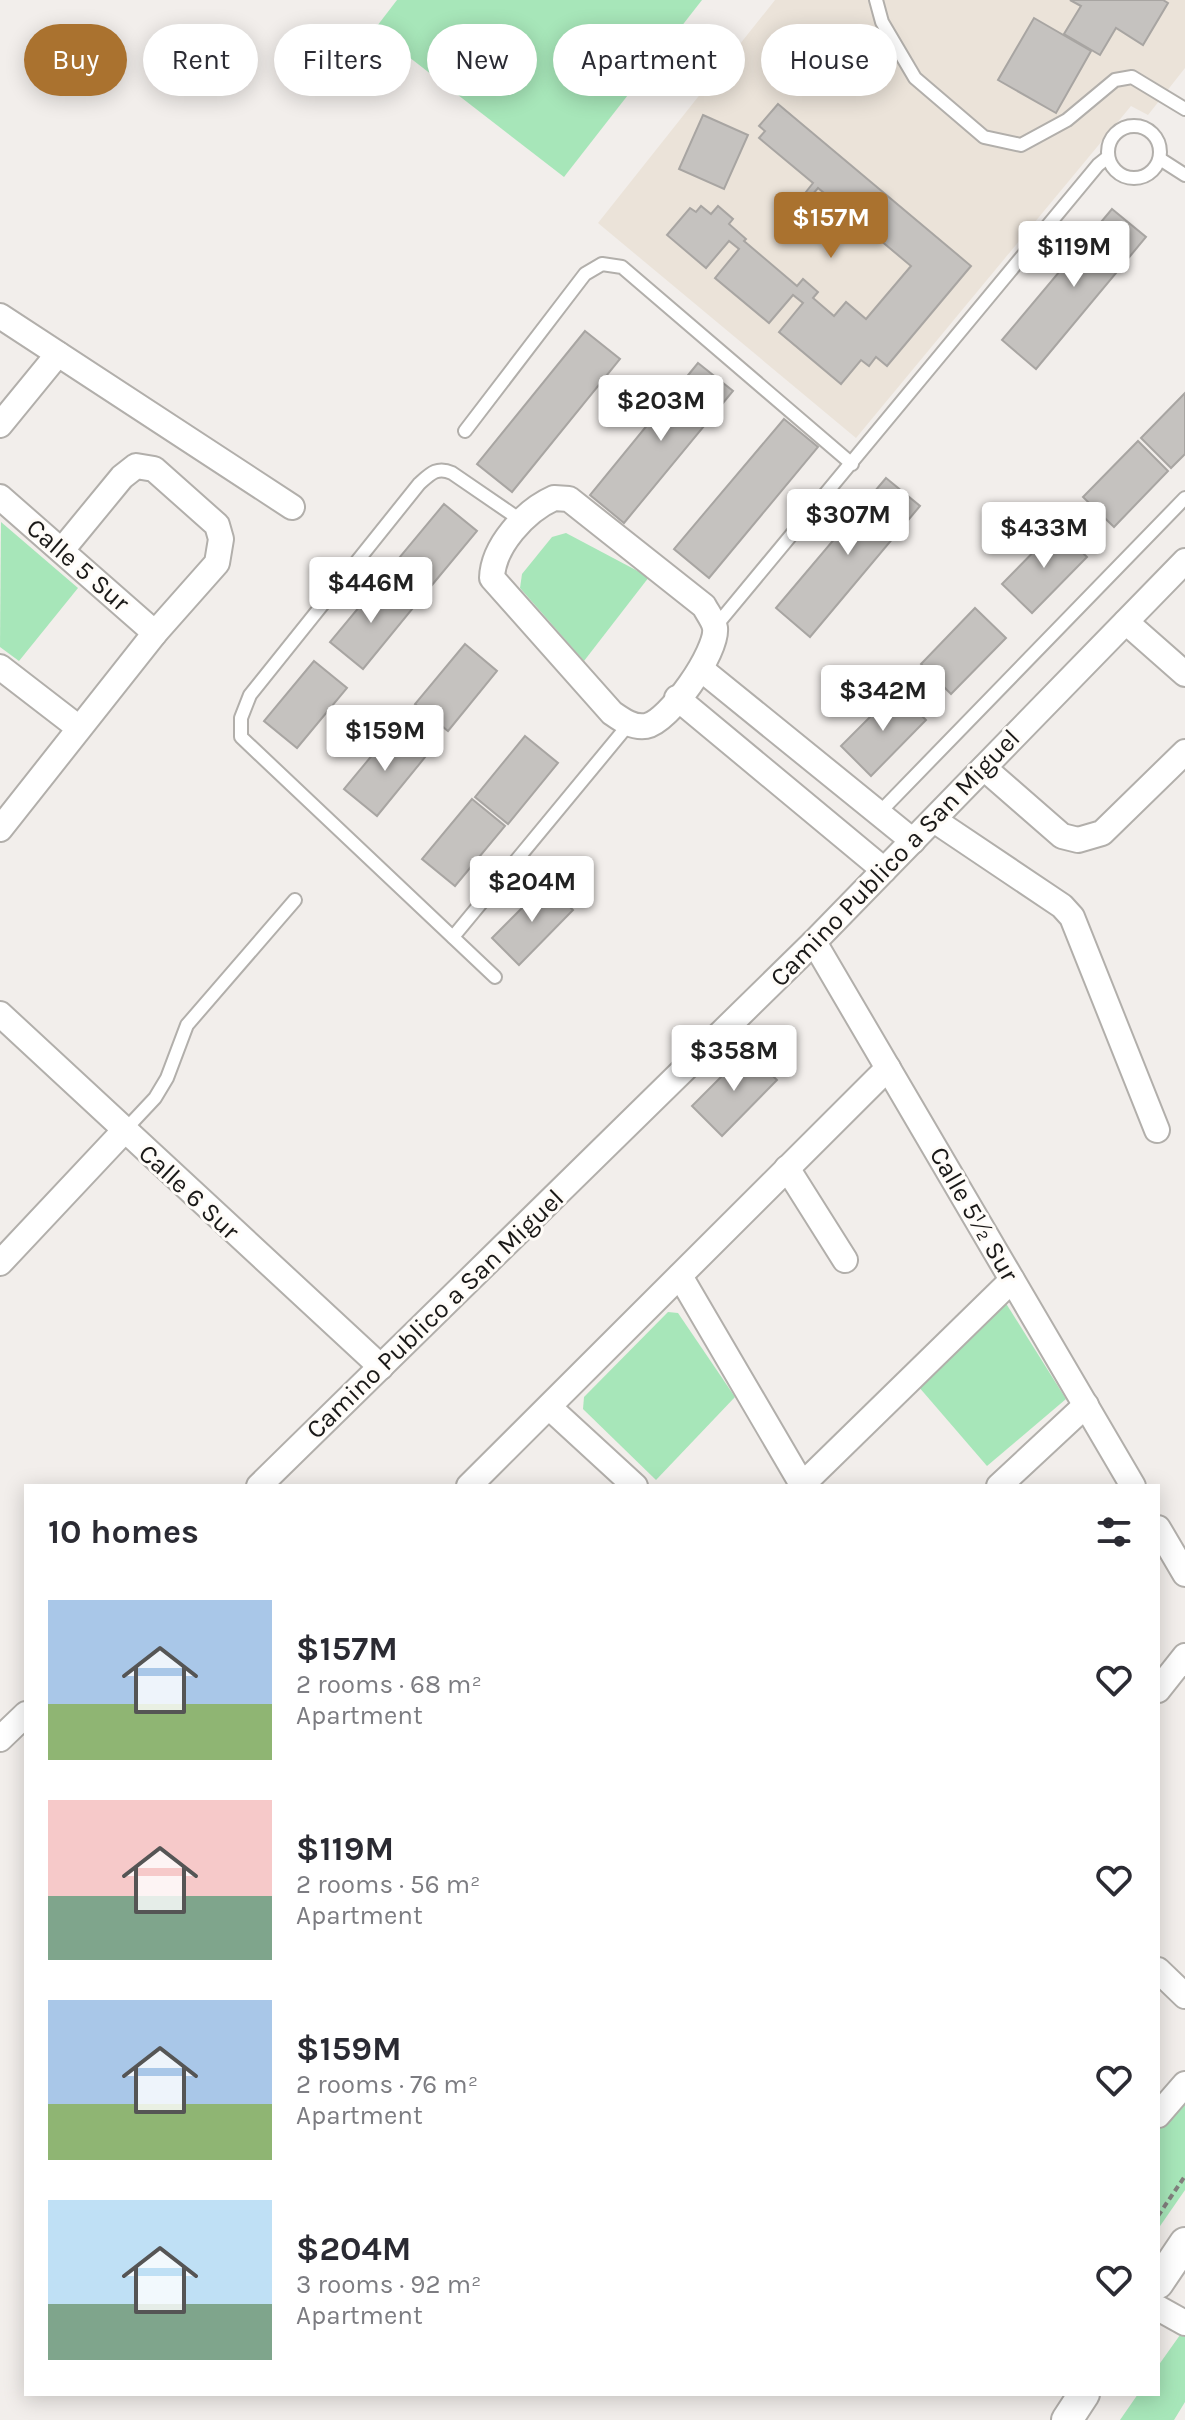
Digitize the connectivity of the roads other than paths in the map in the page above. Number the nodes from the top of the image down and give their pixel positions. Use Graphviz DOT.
graph roads {
  1 [pos="876,0"];
  2 [pos="1185,109"];
  3 [pos="1108,157"];
  4 [pos="1160,159"];
  5 [pos="1185,175"];
  6 [pos="0,316"];
  7 [pos="58,354"];
  8 [pos="0,424"];
  9 [pos="465,431"];
  10 [pos="852,464"];
  11 [pos="0,497"];
  12 [pos="1185,498"];
  13 [pos="292,507"];
  14 [pos="522,521"];
  15 [pos="62,550"];
  16 [pos="1185,561"];
  17 [pos="1126,622"];
  18 [pos="715,627"];
  19 [pos="155,633"];
  20 [pos="0,667"];
  21 [pos="701,669"];
  22 [pos="1185,674"];
  23 [pos="677,698"];
  24 [pos="629,724"];
  25 [pos="79,728"];
  26 [pos="1185,752"];
  27 [pos="984,768"];
  28 [pos="879,813"];
  29 [pos="934,820"];
  30 [pos="1,827"];
  31 [pos="913,841"];
  32 [pos="884,870"];
  33 [pos="295,900"];
  34 [pos="453,937"];
  35 [pos="814,942"];
  36 [pos="495,977"];
  37 [pos="0,1014"];
  38 [pos="888,1068"];
  39 [pos="1157,1130"];
  40 [pos="124,1131"];
  41 [pos="787,1168"];
  42 [pos="845,1260"];
  43 [pos="0,1263"];
  44 [pos="680,1276"];
  45 [pos="1012,1280"];
  46 [pos="381,1367"];
  47 [pos="1086,1405"];
  48 [pos="549,1407"];
  49 [pos="261,1484"];
  50 [pos="471,1484"];
  51 [pos="633,1484"];
  52 [pos="802,1484"];
  53 [pos="804,1484"];
  54 [pos="1001,1484"];
  55 [pos="1132,1484"];
  56 [pos="1160,1531"];
  57 [pos="1185,1574"];
  58 [pos="1185,1656"];
  59 [pos="1160,1687"];
  60 [pos="24,1716"];
  61 [pos="0,1739"];
  62 [pos="1160,1972"];
  63 [pos="1185,1996"];
  64 [pos="1185,2084"];
  65 [pos="1160,2113"];
  66 [pos="1185,2243"];
  67 [pos="1160,2280"];
  68 [pos="1160,2309"];
  69 [pos="1185,2323"];
  70 [pos="1083,2396"];
  71 [pos="1067,2420"];
  1 -- 2 [label="lane"];
  3 -- 4 [label="lane"];
  3 -- 4 [label="lane"];
  3 -- 10 [label="lane"];
  4 -- 5 [label="lane"];
  6 -- 7 [label="street"];
  7 -- 8 [label="street"];
  7 -- 13 [label="street"];
  9 -- 10 [label="lane"];
  10 -- 18 [label="lane"];
  11 -- 15 [label="street, Calle 5 Sur"];
  12 -- 28 [label="lane"];
  14 -- 18 [label="street"];
  14 -- 24 [label="street"];
  14 -- 34 [label="lane"];
  15 -- 19 [label="street, Calle 5 Sur"];
  15 -- 19 [label="street"];
  16 -- 17 [label="street, Camino Publico a San Miguel"];
  17 -- 22 [label="street"];
  17 -- 27 [label="street, Camino Publico a San Miguel"];
  18 -- 21 [label="street"];
  19 -- 25 [label="street"];
  20 -- 25 [label="street"];
  21 -- 23 [label="street"];
  21 -- 28 [label="street"];
  23 -- 24 [label="street"];
  23 -- 32 [label="street"];
  24 -- 34 [label="lane"];
  25 -- 30 [label="street"];
  26 -- 27 [label="street"];
  27 -- 29 [label="street, Camino Publico a San Miguel"];
  28 -- 31 [label="street"];
  29 -- 31 [label="street, Camino Publico a San Miguel"];
  29 -- 39 [label="street"];
  31 -- 32 [label="street, Camino Publico a San Miguel"];
  32 -- 35 [label="street, Camino Publico a San Miguel"];
  33 -- 40 [label="lane"];
  34 -- 36 [label="lane"];
  35 -- 38 [label="street, Calle 5½ Sur"];
  35 -- 46 [label="street, Camino Publico a San Miguel"];
  37 -- 40 [label="street, Calle 6 Sur"];
  38 -- 41 [label="street"];
  38 -- 45 [label="street, Calle 5½ Sur"];
  40 -- 43 [label="street"];
  40 -- 46 [label="street, Calle 6 Sur"];
  41 -- 42 [label="street"];
  41 -- 44 [label="street"];
  44 -- 48 [label="street"];
  44 -- 52 [label="street"];
  45 -- 47 [label="street, Calle 5½ Sur"];
  45 -- 53 [label="street"];
  46 -- 49 [label="street, Camino Publico a San Miguel"];
  47 -- 54 [label="street"];
  47 -- 55 [label="street, Calle 5½ Sur"];
  48 -- 50 [label="street"];
  48 -- 51 [label="street"];
  56 -- 57 [label="street"];
  58 -- 59 [label="street"];
  60 -- 61 [label="street"];
  62 -- 63 [label="street"];
  64 -- 65 [label="street"];
  66 -- 67 [label="street"];
  68 -- 69 [label="street"];
  70 -- 71 [label="street"];
}
